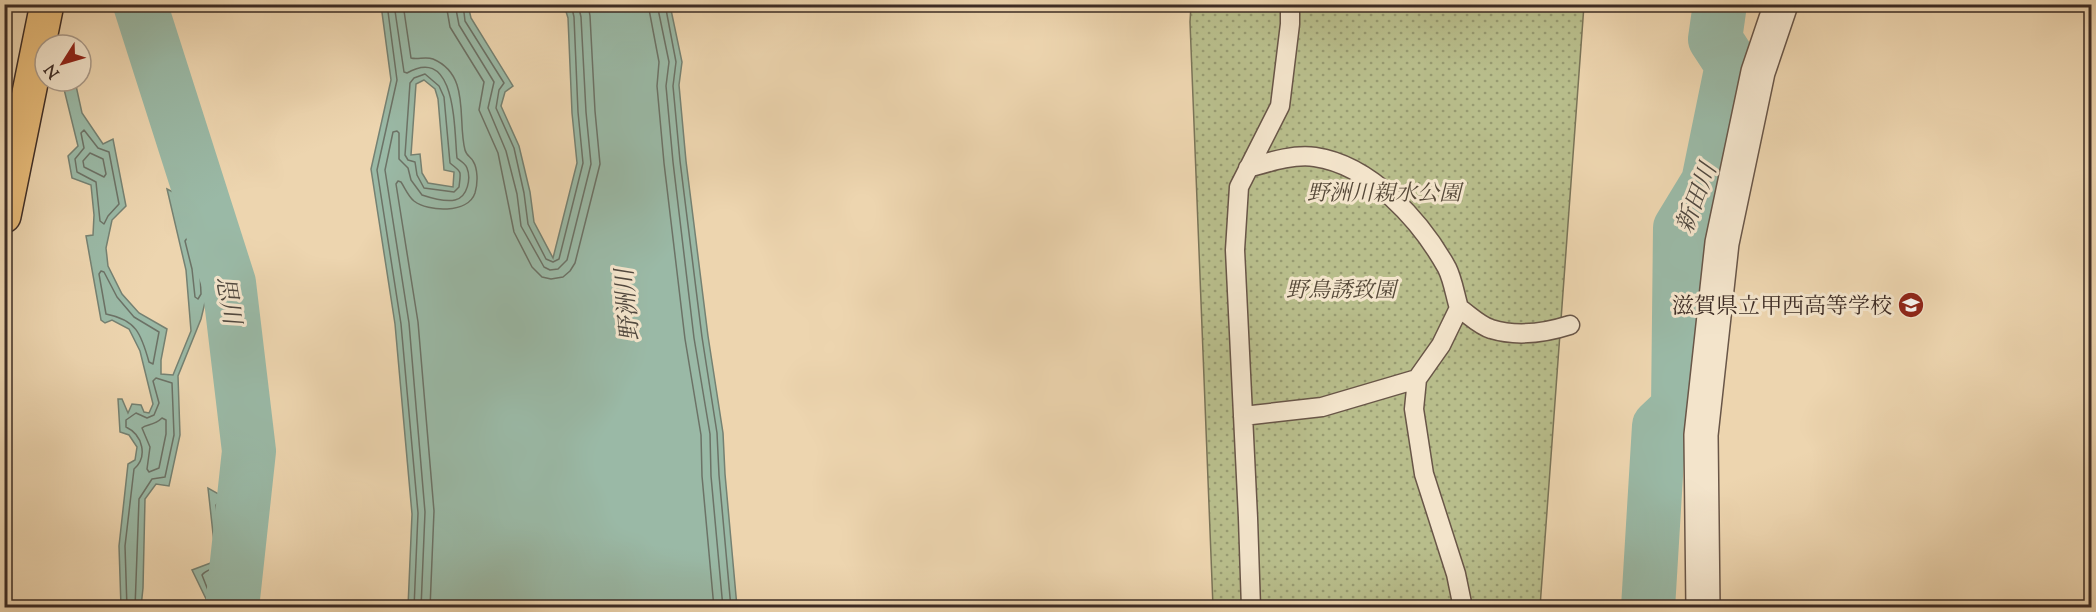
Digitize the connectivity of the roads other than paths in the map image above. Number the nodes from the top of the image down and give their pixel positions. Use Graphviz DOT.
graph roads {
  1 [pos="47,4"];
  2 [pos="1290,4"];
  3 [pos="1781,4"];
  4 [pos="1248,168"];
  5 [pos="4,216"];
  6 [pos="1459,308"];
  7 [pos="1570,325"];
  8 [pos="1417,379"];
  9 [pos="1243,416"];
  10 [pos="1251,608"];
  11 [pos="1463,608"];
  12 [pos="1702,608"];
  1 -- 5 [label="highway"];
  2 -- 4 [label="lane"];
  3 -- 12 [label="street"];
  4 -- 6 [label="lane"];
  4 -- 9 [label="lane"];
  6 -- 7 [label="lane"];
  6 -- 8 [label="lane"];
  8 -- 9 [label="lane"];
  8 -- 11 [label="lane"];
  9 -- 10 [label="lane"];
}
